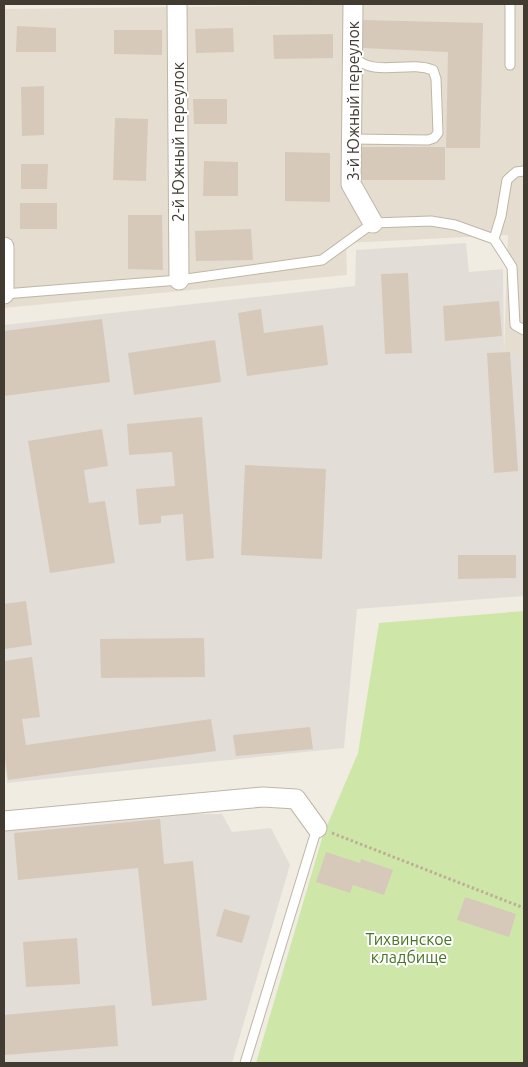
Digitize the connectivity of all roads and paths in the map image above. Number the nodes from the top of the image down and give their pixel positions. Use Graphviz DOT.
graph roads {
  1 [pos="177,4"];
  2 [pos="353,4"];
  3 [pos="510,4"];
  4 [pos="352,56"];
  5 [pos="510,65"];
  6 [pos="351,139"];
  7 [pos="524,171"];
  8 [pos="372,223"];
  9 [pos="494,239"];
  10 [pos="4,246"];
  11 [pos="179,280"];
  12 [pos="4,294"];
  13 [pos="524,330"];
  14 [pos="4,821"];
  15 [pos="317,828"];
  16 [pos="524,908"];
  17 [pos="245,1063"];
  1 -- 11 [label="street, 2-й Южный переулок"];
  2 -- 4 [label="street, 3-й Южный переулок"];
  3 -- 5 [label="lane"];
  4 -- 6 [label="street, 3-й Южный переулок"];
  4 -- 6 [label="lane"];
  6 -- 8 [label="street, 3-й Южный переулок"];
  7 -- 9 [label="lane"];
  8 -- 9 [label="lane"];
  8 -- 11 [label="lane"];
  9 -- 13 [label="lane"];
  10 -- 12 [label="street"];
  11 -- 12 [label="lane"];
  14 -- 15 [label="street"];
  15 -- 16 [label="path"];
  15 -- 17 [label="lane"];
}
